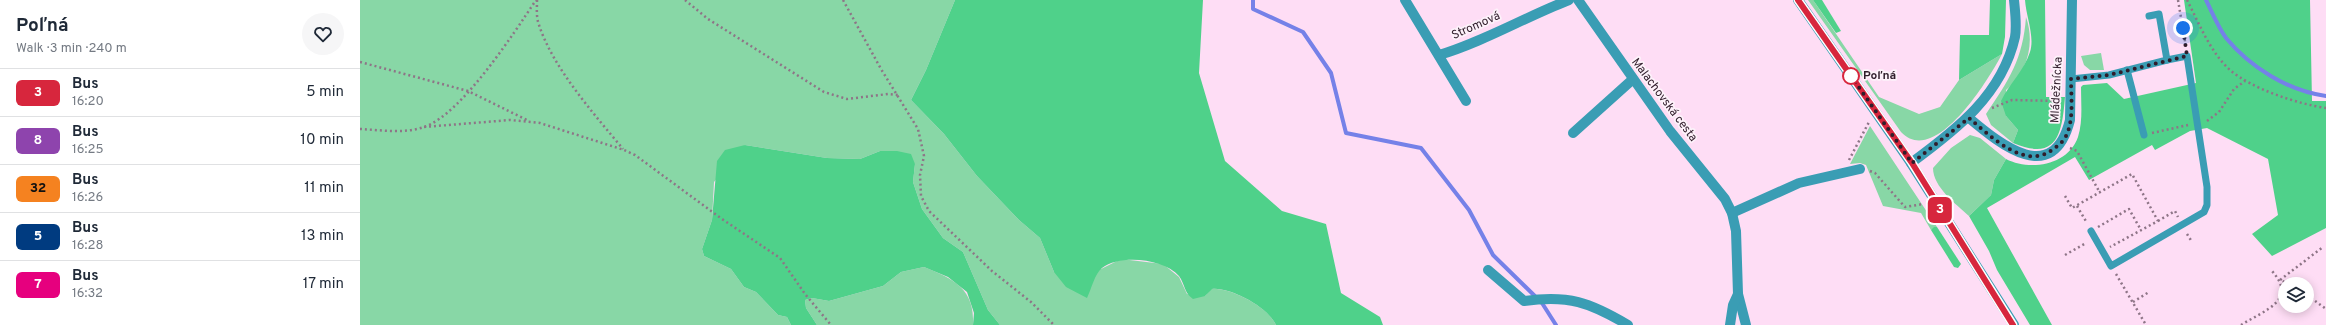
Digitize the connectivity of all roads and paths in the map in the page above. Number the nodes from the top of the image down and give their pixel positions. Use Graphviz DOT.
graph roads {
  1 [pos="536,0"];
  2 [pos="684,0"];
  3 [pos="843,0"];
  4 [pos="1406,0"];
  5 [pos="1569,0"];
  6 [pos="1578,0"];
  7 [pos="1798,0"];
  8 [pos="2014,0"];
  9 [pos="2072,0"];
  10 [pos="2178,0"];
  11 [pos="2187,0"];
  12 [pos="2149,16"];
  13 [pos="1438,55"];
  14 [pos="2187,56"];
  15 [pos="2167,60"];
  16 [pos="360,62"];
  17 [pos="2127,70"];
  18 [pos="2071,79"];
  19 [pos="1632,80"];
  20 [pos="468,91"];
  21 [pos="898,95"];
  22 [pos="1466,101"];
  23 [pos="2071,101"];
  24 [pos="2326,108"];
  25 [pos="1986,111"];
  26 [pos="1969,118"];
  27 [pos="1869,120"];
  28 [pos="530,122"];
  29 [pos="424,127"];
  30 [pos="360,129"];
  31 [pos="1573,133"];
  32 [pos="2144,135"];
  33 [pos="2066,146"];
  34 [pos="624,150"];
  35 [pos="1912,163"];
  36 [pos="1860,169"];
  37 [pos="1842,173"];
  38 [pos="2100,193"];
  39 [pos="2065,196"];
  40 [pos="1925,204"];
  41 [pos="2077,206"];
  42 [pos="1732,213"];
  43 [pos="2141,230"];
  44 [pos="2091,231"];
  45 [pos="2095,238"];
  46 [pos="2323,247"];
  47 [pos="2103,252"];
  48 [pos="2065,255"];
  49 [pos="2111,266"];
  50 [pos="1488,270"];
  51 [pos="2271,270"];
  52 [pos="2284,277"];
  53 [pos="2278,278"];
  54 [pos="2149,292"];
  55 [pos="1738,294"];
  56 [pos="2314,300"];
  57 [pos="2278,301"];
  58 [pos="2133,302"];
  59 [pos="2326,309"];
  60 [pos="831,325"];
  61 [pos="1054,325"];
  62 [pos="1628,325"];
  63 [pos="1730,325"];
  64 [pos="1746,325"];
  65 [pos="2014,325"];
  66 [pos="2146,325"];
  67 [pos="2241,325"];
  1 -- 20 [label="path"];
  1 -- 34 [label="path"];
  2 -- 21 [label="path"];
  3 -- 21 [label="path"];
  4 -- 13 [label="street"];
  5 -- 13 [label="street, Stromová"];
  6 -- 19 [label="street, Malachovská cesta"];
  7 -- 35 [label="street"];
  8 -- 26 [label="street"];
  9 -- 18 [label="street, Mládežnícka"];
  10 -- 14 [label="path"];
  11 -- 24 [label="path"];
  12 -- 15 [label="lane"];
  13 -- 22 [label="street"];
  14 -- 15 [label="lane"];
  14 -- 49 [label="lane"];
  15 -- 17 [label="lane"];
  16 -- 20 [label="path"];
  17 -- 18 [label="lane"];
  17 -- 32 [label="lane"];
  18 -- 23 [label="street, Mládežnícka"];
  19 -- 31 [label="street"];
  19 -- 42 [label="street, Malachovská cesta"];
  20 -- 28 [label="path"];
  20 -- 29 [label="path"];
  21 -- 61 [label="path"];
  23 -- 25 [label="path"];
  23 -- 26 [label="street, Mládežnícka"];
  26 -- 35 [label="street"];
  27 -- 37 [label="path"];
  28 -- 29 [label="path"];
  28 -- 34 [label="path"];
  29 -- 30 [label="path"];
  33 -- 38 [label="path"];
  34 -- 60 [label="path"];
  35 -- 65 [label="street"];
  36 -- 37 [label="street"];
  36 -- 40 [label="path"];
  37 -- 42 [label="street"];
  38 -- 41 [label="path"];
  38 -- 43 [label="path"];
  39 -- 41 [label="path"];
  41 -- 44 [label="path"];
  42 -- 55 [label="street, Malachovská cesta"];
  43 -- 44 [label="path"];
  43 -- 47 [label="path"];
  44 -- 45 [label="lane"];
  45 -- 47 [label="lane"];
  45 -- 48 [label="path"];
  46 -- 52 [label="path"];
  47 -- 49 [label="lane"];
  49 -- 58 [label="path"];
  50 -- 62 [label="street"];
  51 -- 53 [label="path"];
  54 -- 58 [label="path"];
  55 -- 63 [label="street, Malachovská cesta"];
  55 -- 64 [label="street, Malachovská cesta"];
  56 -- 59 [label="path"];
  57 -- 67 [label="path"];
  58 -- 66 [label="path"];
}
